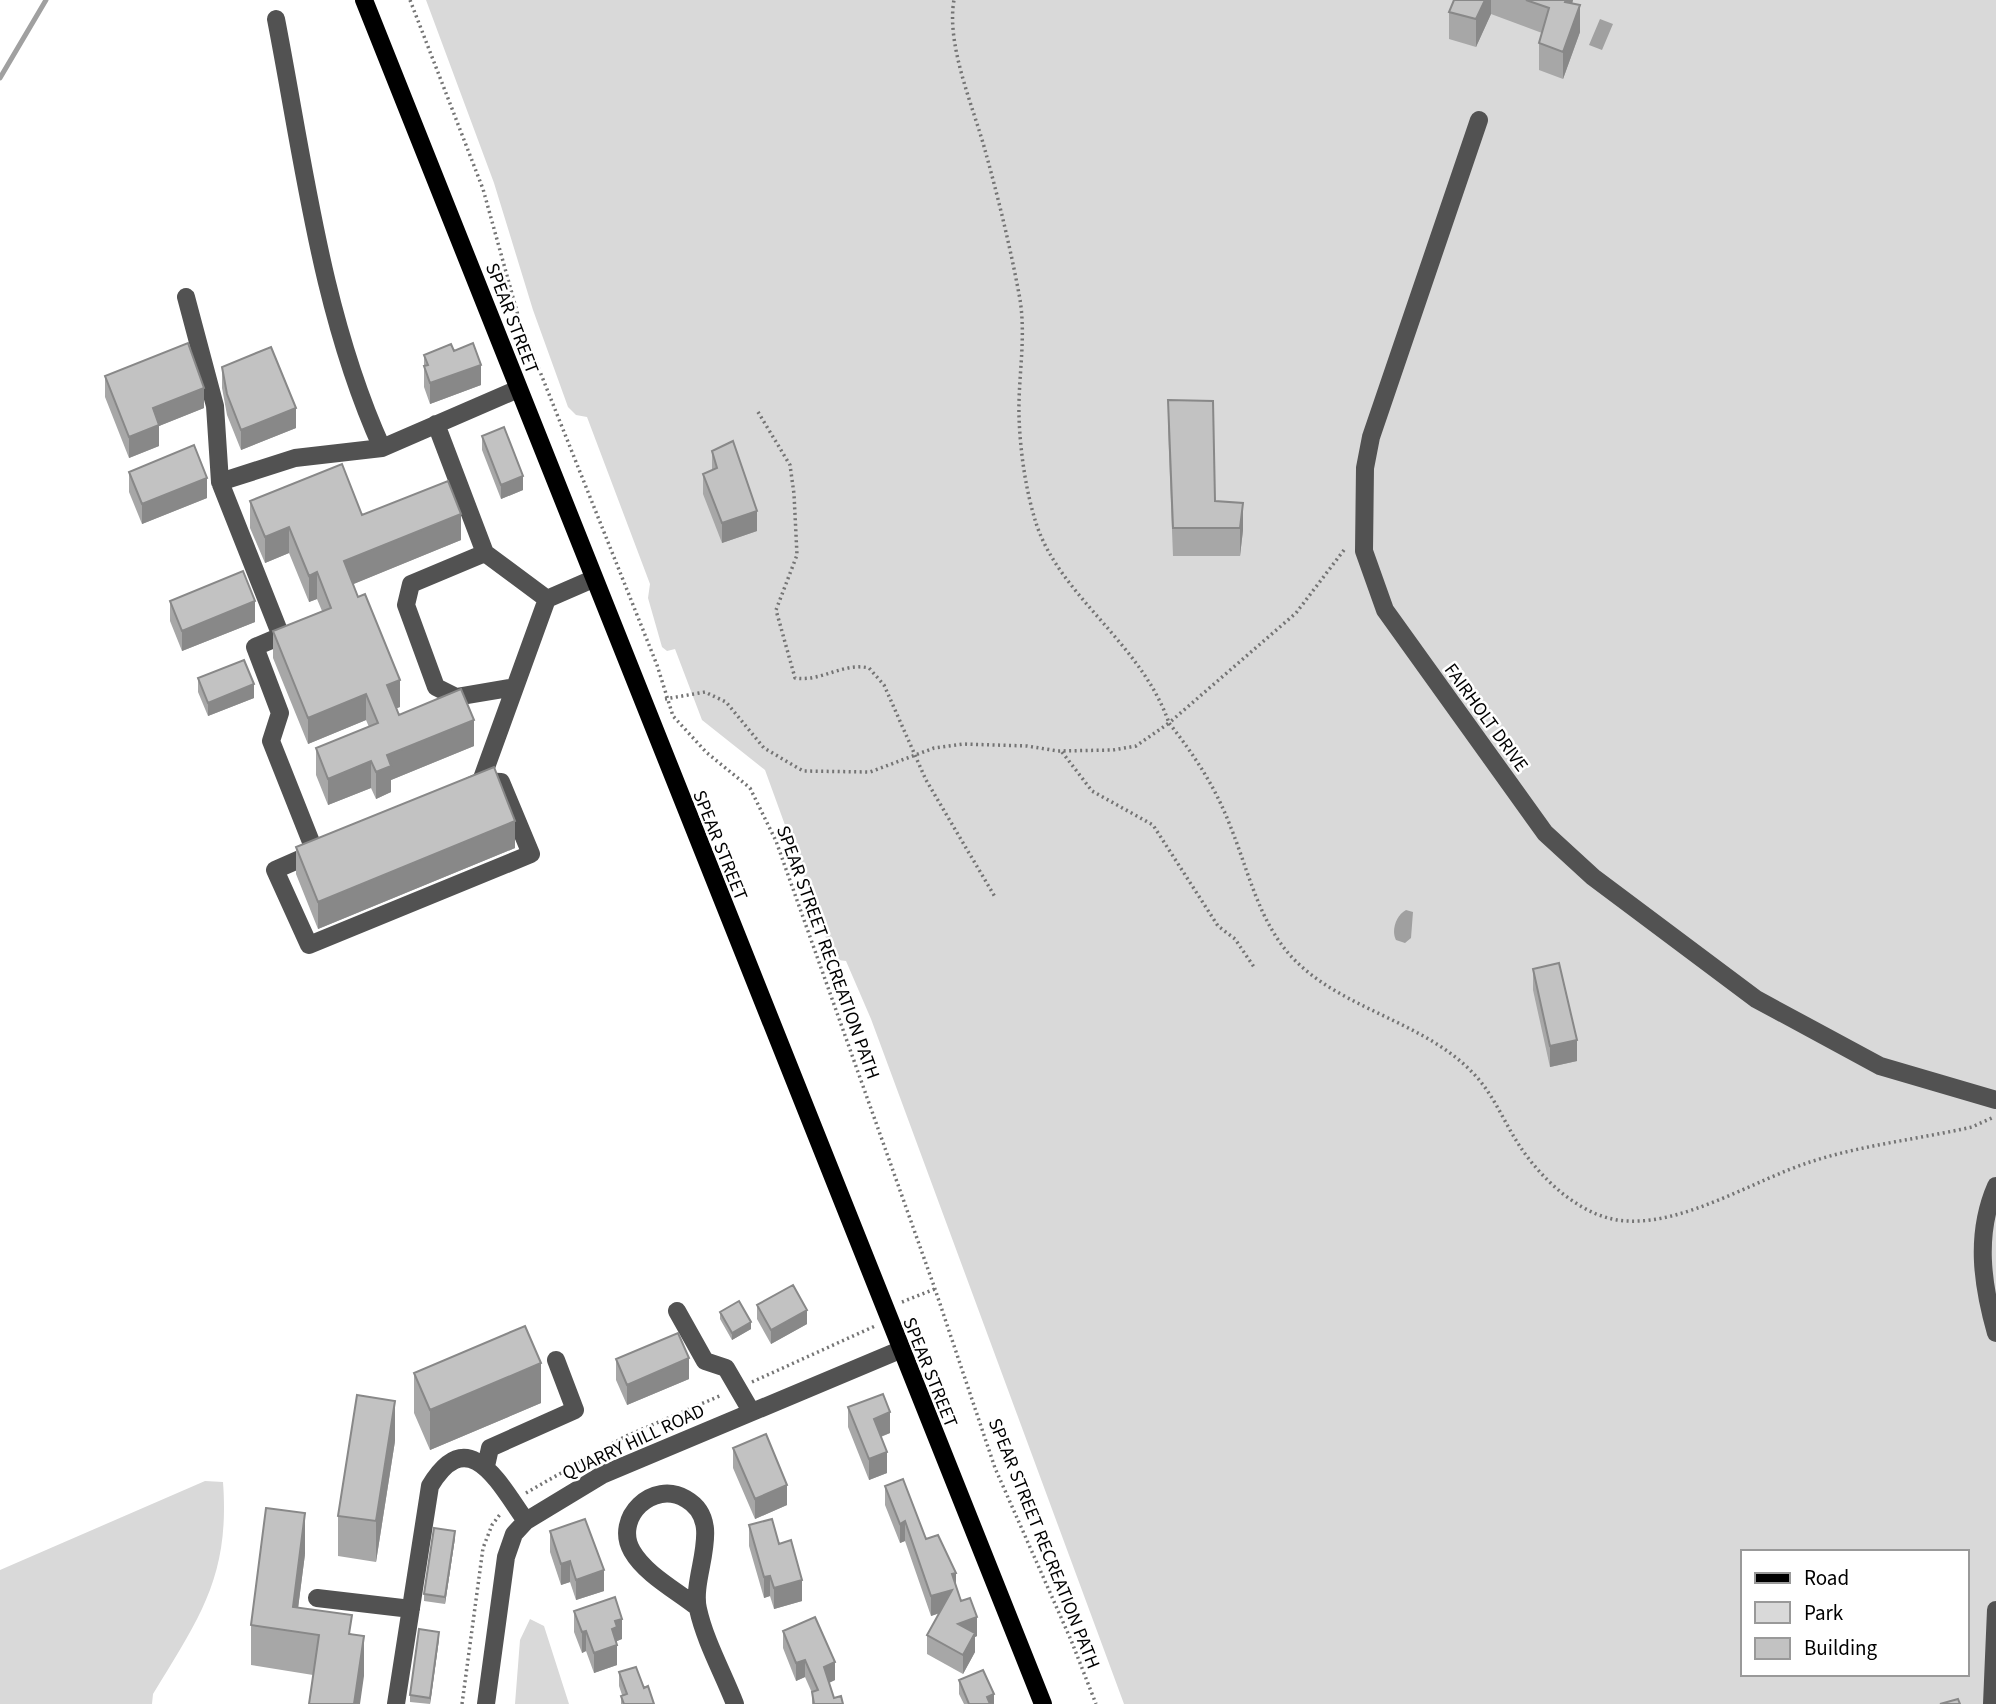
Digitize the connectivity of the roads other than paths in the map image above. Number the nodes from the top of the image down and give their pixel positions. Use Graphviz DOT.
graph roads {
  1 [pos="364,0"];
  2 [pos="276,19"];
  3 [pos="1479,120"];
  4 [pos="186,297"];
  5 [pos="518,389"];
  6 [pos="436,424"];
  7 [pos="382,448"];
  8 [pos="220,482"];
  9 [pos="485,553"];
  10 [pos="593,579"];
  11 [pos="547,599"];
  12 [pos="515,687"];
  13 [pos="481,781"];
  14 [pos="455,792"];
  15 [pos="1996,1100"];
  16 [pos="1996,1186"];
  17 [pos="677,1311"];
  18 [pos="1996,1333"];
  19 [pos="900,1350"];
  20 [pos="556,1360"];
  21 [pos="751,1411"];
  22 [pos="486,1466"];
  23 [pos="526,1521"];
  24 [pos="317,1598"];
  25 [pos="697,1607"];
  26 [pos="411,1609"];
  27 [pos="1996,1610"];
  28 [pos="396,1704"];
  29 [pos="486,1704"];
  30 [pos="735,1704"];
  31 [pos="1043,1704"];
  32 [pos="1992,1704"];
  1 -- 5 [label="main road, SPEAR STREET"];
  2 -- 7 [label="street"];
  3 -- 15 [label="street, FAIRHOLT DRIVE"];
  4 -- 8 [label="street"];
  5 -- 6 [label="street"];
  5 -- 10 [label="main road, SPEAR STREET"];
  6 -- 7 [label="street"];
  6 -- 9 [label="street"];
  7 -- 8 [label="street"];
  8 -- 13 [label="street"];
  9 -- 11 [label="street"];
  9 -- 12 [label="street"];
  10 -- 11 [label="street"];
  10 -- 19 [label="main road, SPEAR STREET"];
  11 -- 12 [label="street"];
  12 -- 13 [label="street"];
  13 -- 14 [label="street"];
  16 -- 18 [label="street"];
  17 -- 21 [label="street"];
  19 -- 21 [label="street, QUARRY HILL ROAD"];
  19 -- 31 [label="main road, SPEAR STREET"];
  20 -- 22 [label="street"];
  21 -- 23 [label="street, QUARRY HILL ROAD"];
  22 -- 23 [label="street"];
  22 -- 26 [label="street"];
  23 -- 29 [label="street, QUARRY HILL ROAD"];
  24 -- 26 [label="street"];
  25 -- 25 [label="street"];
  25 -- 30 [label="street"];
  26 -- 28 [label="street"];
  27 -- 32 [label="street"];
}
